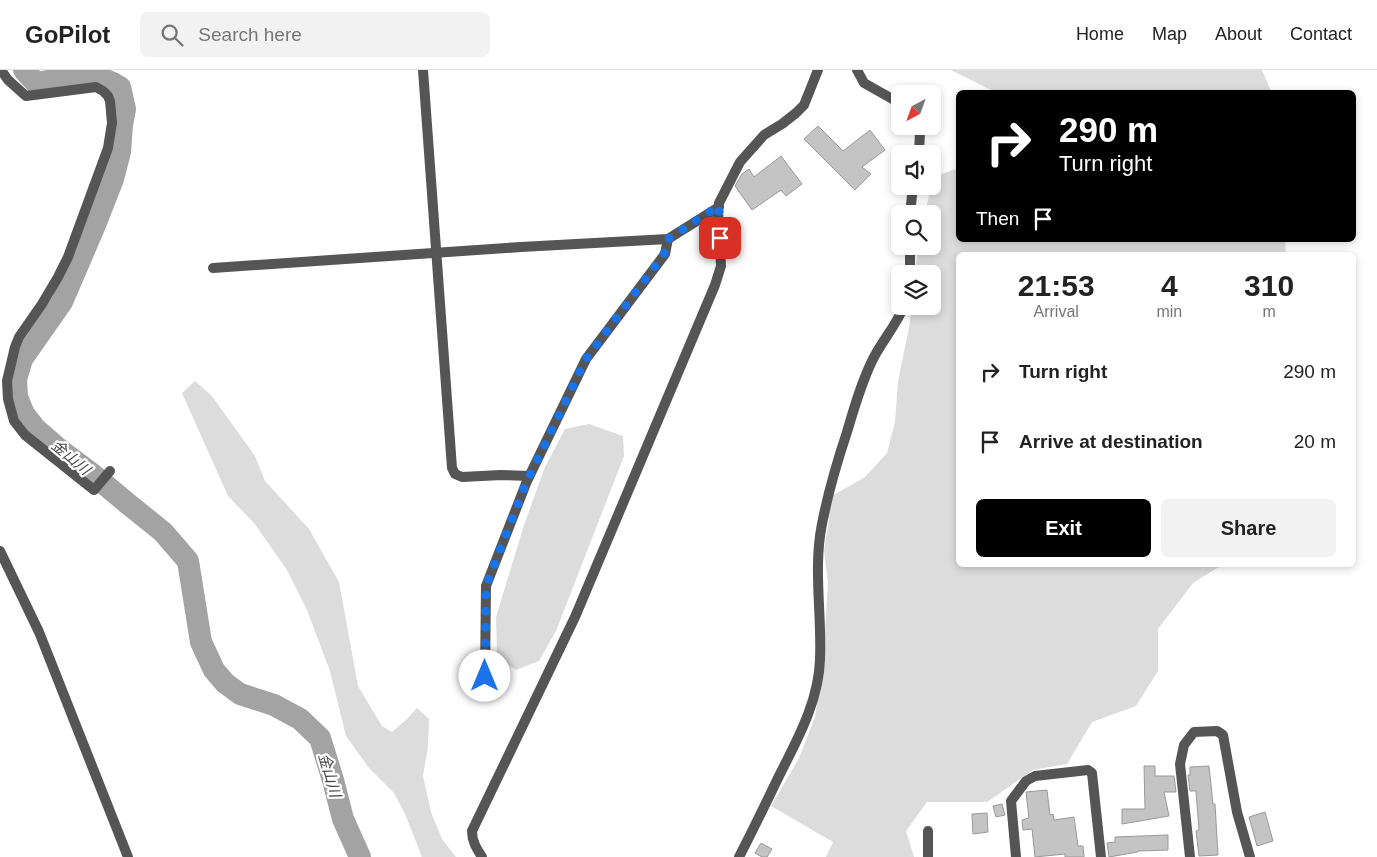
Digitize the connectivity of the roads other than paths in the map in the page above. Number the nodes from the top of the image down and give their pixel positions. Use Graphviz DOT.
graph roads {
  1 [pos="1,70"];
  2 [pos="423,70"];
  3 [pos="818,70"];
  4 [pos="857,70"];
  5 [pos="891,98"];
  6 [pos="719,206"];
  7 [pos="668,239"];
  8 [pos="436,253"];
  9 [pos="213,268"];
  10 [pos="900,315"];
  11 [pos="110,471"];
  12 [pos="529,476"];
  13 [pos="0,551"];
  14 [pos="485,676"];
  15 [pos="928,831"];
  16 [pos="128,857"];
  17 [pos="482,857"];
  18 [pos="739,857"];
  19 [pos="928,857"];
  20 [pos="1016,857"];
  21 [pos="1101,857"];
  22 [pos="1190,857"];
  23 [pos="1250,857"];
  1 -- 11 [label="street"];
  2 -- 8 [label="street"];
  3 -- 6 [label="street"];
  4 -- 5 [label="street"];
  6 -- 7 [label="street"];
  6 -- 17 [label="street"];
  7 -- 8 [label="street"];
  7 -- 12 [label="street"];
  8 -- 9 [label="street"];
  8 -- 12 [label="street"];
  10 -- 18 [label="street"];
  12 -- 14 [label="street"];
  13 -- 16 [label="street"];
  15 -- 19 [label="street"];
  20 -- 21 [label="street"];
  22 -- 23 [label="street"];
}
